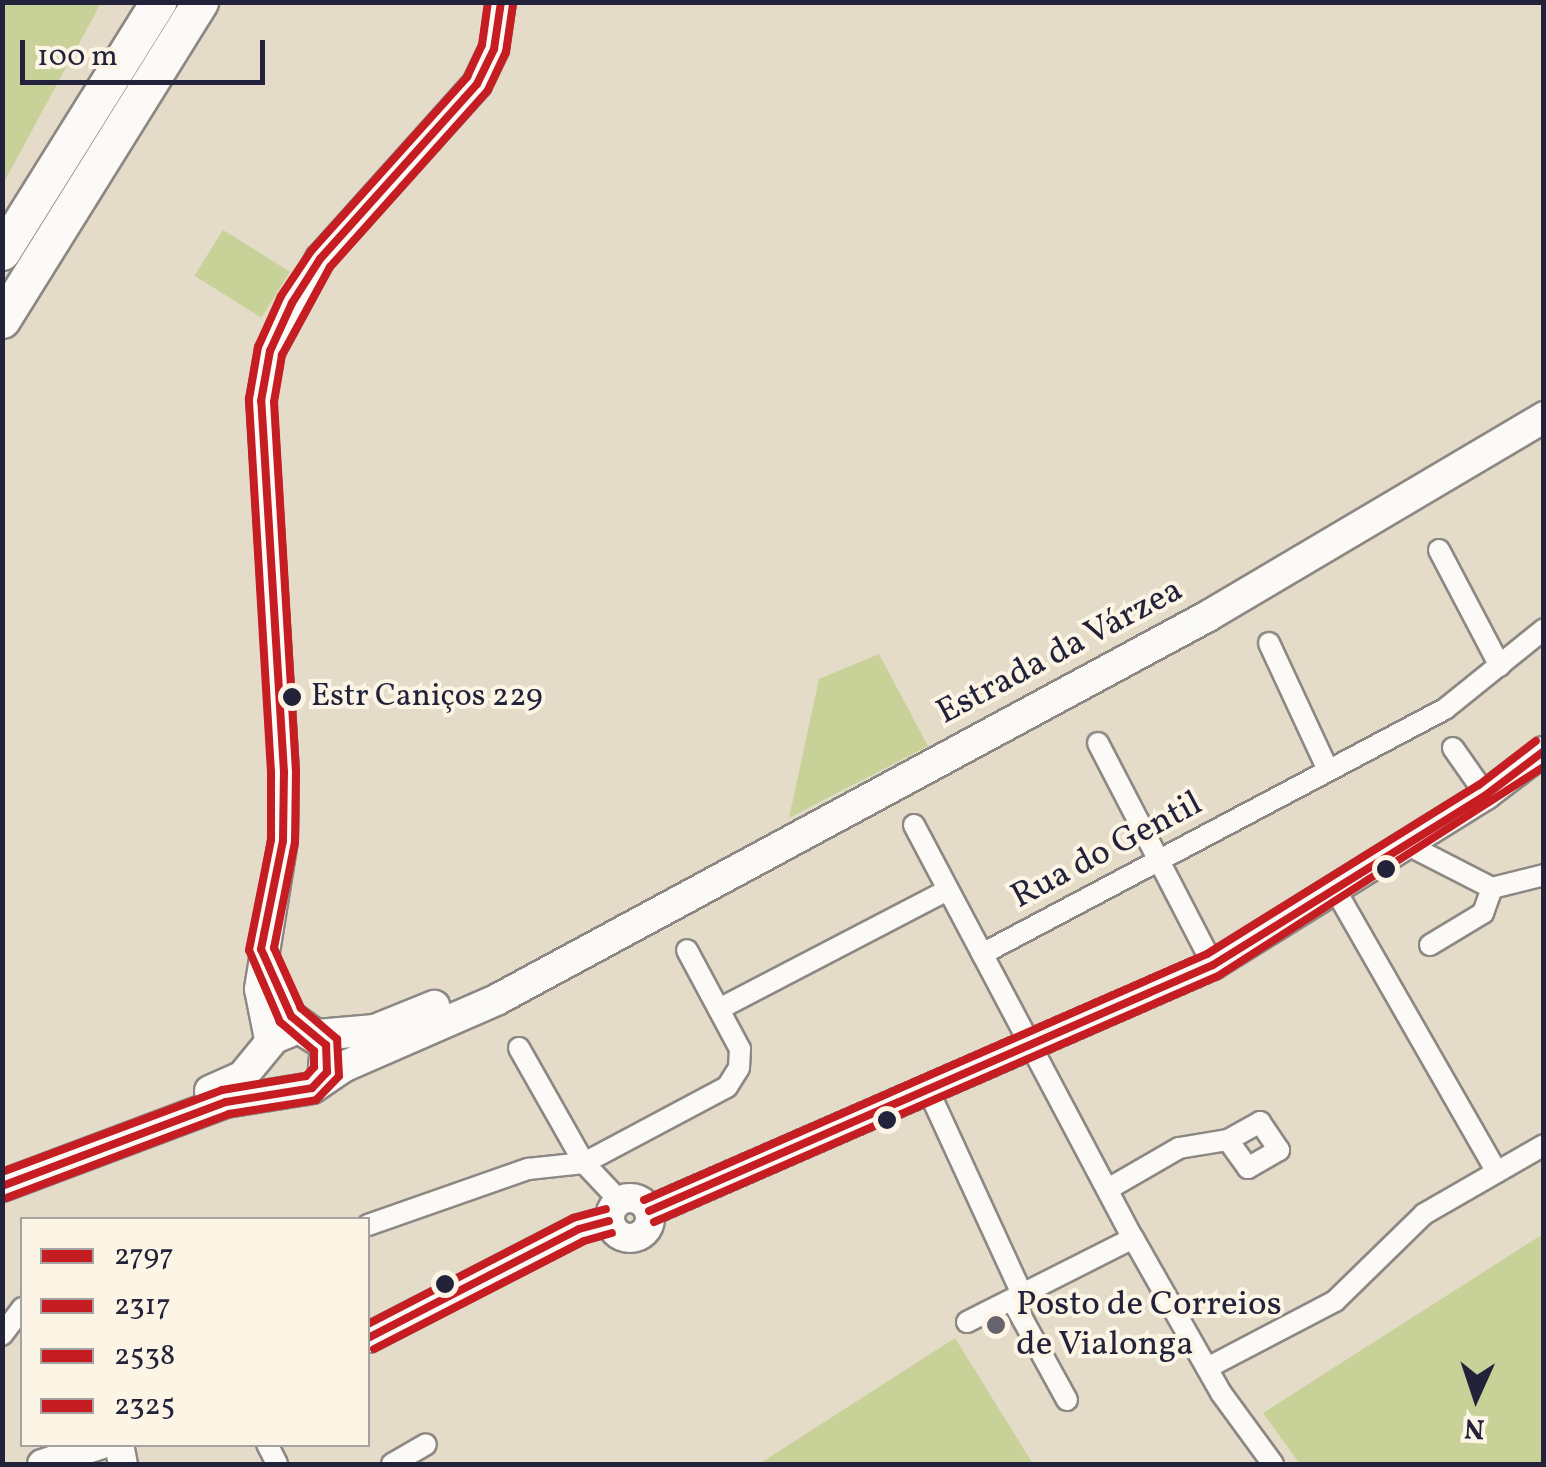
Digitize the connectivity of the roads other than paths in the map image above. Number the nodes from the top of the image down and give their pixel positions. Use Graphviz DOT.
graph roads {
  1 [pos="158,2"];
  2 [pos="200,2"];
  3 [pos="501,2"];
  4 [pos="2,252"];
  5 [pos="2,320"];
  6 [pos="1544,417"];
  7 [pos="1439,550"];
  8 [pos="1544,629"];
  9 [pos="1269,643"];
  10 [pos="1500,666"];
  11 [pos="1098,744"];
  12 [pos="1453,748"];
  13 [pos="1544,751"];
  14 [pos="1328,770"];
  15 [pos="1486,796"];
  16 [pos="914,825"];
  17 [pos="1408,845"];
  18 [pos="1158,862"];
  19 [pos="1544,874"];
  20 [pos="1492,888"];
  21 [pos="948,890"];
  22 [pos="1336,891"];
  23 [pos="604,938"];
  24 [pos="1430,945"];
  25 [pos="262,949"];
  26 [pos="687,950"];
  27 [pos="982,954"];
  28 [pos="1213,965"];
  29 [pos="719,1009"];
  30 [pos="314,1033"];
  31 [pos="269,1048"];
  32 [pos="520,1048"];
  33 [pos="1030,1048"];
  34 [pos="323,1079"];
  35 [pos="289,1090"];
  36 [pos="930,1094"];
  37 [pos="1228,1140"];
  38 [pos="1544,1145"];
  39 [pos="584,1162"];
  40 [pos="2,1168"];
  41 [pos="1497,1172"];
  42 [pos="2,1186"];
  43 [pos="1108,1189"];
  44 [pos="614,1211"];
  45 [pos="370,1224"];
  46 [pos="1133,1238"];
  47 [pos="1017,1298"];
  48 [pos="20,1311"];
  49 [pos="966,1322"];
  50 [pos="2,1334"];
  51 [pos="370,1337"];
  52 [pos="1208,1367"];
  53 [pos="1068,1400"];
  54 [pos="426,1444"];
  55 [pos="93,1447"];
  56 [pos="42,1464"];
  57 [pos="392,1464"];
  58 [pos="1273,1464"];
  1 -- 4 [label="highway"];
  2 -- 5 [label="highway"];
  3 -- 25 [label="street"];
  6 -- 23 [label="main road, Estrada da Várzea"];
  7 -- 10 [label="street"];
  8 -- 10 [label="street, Rua do Gentil"];
  9 -- 14 [label="street"];
  10 -- 14 [label="street, Rua do Gentil"];
  11 -- 18 [label="street"];
  12 -- 15 [label="street"];
  13 -- 15 [label="street"];
  14 -- 18 [label="street, Rua do Gentil"];
  15 -- 17 [label="street"];
  16 -- 21 [label="street"];
  17 -- 20 [label="street"];
  17 -- 22 [label="street"];
  18 -- 27 [label="street, Rua do Gentil"];
  18 -- 28 [label="street"];
  19 -- 20 [label="street"];
  20 -- 24 [label="street"];
  21 -- 27 [label="street"];
  21 -- 29 [label="street"];
  22 -- 28 [label="street"];
  22 -- 41 [label="street"];
  23 -- 30 [label="main road, Estrada da Várzea"];
  23 -- 34 [label="main road, Estrada da Várzea"];
  25 -- 30 [label="street"];
  25 -- 31 [label="street"];
  26 -- 29 [label="street"];
  27 -- 33 [label="street"];
  28 -- 33 [label="street"];
  29 -- 39 [label="street"];
  30 -- 31 [label="main road, Estrada da Várzea"];
  30 -- 34 [label="main road"];
  31 -- 35 [label="main road"];
  31 -- 40 [label="main road, Estrada da Várzea"];
  32 -- 39 [label="street"];
  33 -- 36 [label="street"];
  33 -- 43 [label="street"];
  34 -- 35 [label="main road, Estrada da Várzea"];
  35 -- 42 [label="main road, Estrada da Várzea"];
  36 -- 44 [label="street"];
  36 -- 47 [label="street"];
  37 -- 43 [label="street"];
  38 -- 41 [label="street"];
  39 -- 44 [label="street"];
  39 -- 45 [label="street"];
  41 -- 52 [label="street"];
  43 -- 46 [label="street"];
  44 -- 51 [label="street"];
  46 -- 47 [label="street"];
  46 -- 52 [label="street"];
  47 -- 49 [label="street"];
  47 -- 53 [label="street"];
  48 -- 50 [label="street"];
  52 -- 58 [label="street"];
  54 -- 57 [label="street"];
  55 -- 56 [label="street"];
}
